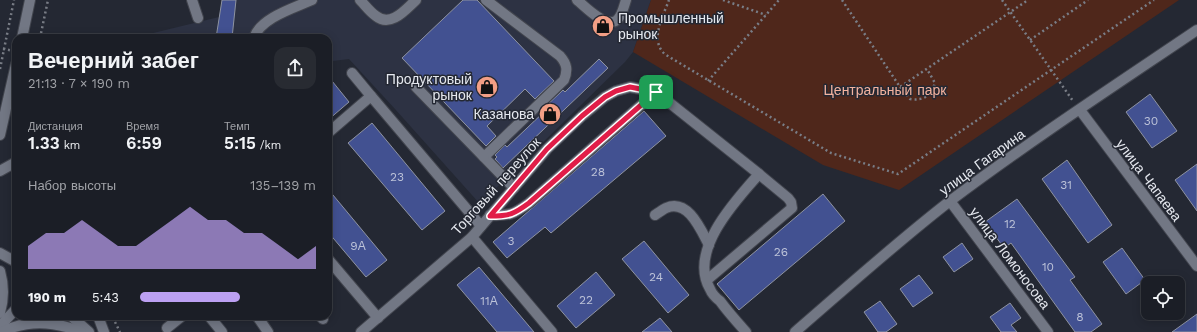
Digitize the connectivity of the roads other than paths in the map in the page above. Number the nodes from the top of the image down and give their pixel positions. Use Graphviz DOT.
graph roads {
  1 [pos="192,0"];
  2 [pos="312,0"];
  3 [pos="360,0"];
  4 [pos="416,0"];
  5 [pos="486,0"];
  6 [pos="577,0"];
  7 [pos="626,0"];
  8 [pos="29,1"];
  9 [pos="198,18"];
  10 [pos="1197,30"];
  11 [pos="23,34"];
  12 [pos="256,34"];
  13 [pos="352,74"];
  14 [pos="12,80"];
  15 [pos="416,87"];
  16 [pos="656,92"];
  17 [pos="371,96"];
  18 [pos="1080,110"];
  19 [pos="2,121"];
  20 [pos="332,130"];
  21 [pos="0,135"];
  22 [pos="484,157"];
  23 [pos="12,162"];
  24 [pos="0,163"];
  25 [pos="12,164"];
  26 [pos="0,171"];
  27 [pos="759,174"];
  28 [pos="514,188"];
  29 [pos="950,201"];
  30 [pos="655,215"];
  31 [pos="490,216"];
  32 [pos="481,226"];
  33 [pos="472,237"];
  34 [pos="709,245"];
  35 [pos="332,264"];
  36 [pos="1197,266"];
  37 [pos="0,271"];
  38 [pos="707,280"];
  39 [pos="0,313"];
  40 [pos="12,314"];
  41 [pos="378,318"];
  42 [pos="76,320"];
  43 [pos="100,320"];
  44 [pos="177,320"];
  45 [pos="212,320"];
  46 [pos="259,320"];
  47 [pos="0,326"];
  48 [pos="167,328"];
  49 [pos="2,332"];
  50 [pos="81,332"];
  51 [pos="89,332"];
  52 [pos="104,332"];
  53 [pos="222,332"];
  54 [pos="268,332"];
  55 [pos="361,332"];
  56 [pos="552,332"];
  57 [pos="746,332"];
  58 [pos="795,332"];
  59 [pos="1048,332"];
  1 -- 9 [label="street"];
  2 -- 12 [label="street"];
  3 -- 4 [label="street"];
  5 -- 22 [label="street"];
  6 -- 7 [label="street"];
  8 -- 11 [label="street"];
  10 -- 18 [label="street, улица Гагарина"];
  13 -- 17 [label="street"];
  14 -- 19 [label="street"];
  15 -- 22 [label="street"];
  16 -- 27 [label="street, Торговый переулок"];
  16 -- 28 [label="street, Торговый переулок"];
  16 -- 31 [label="street"];
  17 -- 20 [label="street"];
  17 -- 32 [label="street"];
  18 -- 29 [label="street, улица Гагарина"];
  18 -- 36 [label="street, улица Чапаева"];
  19 -- 21 [label="street"];
  22 -- 28 [label="street"];
  23 -- 24 [label="street"];
  25 -- 26 [label="street"];
  27 -- 34 [label="street"];
  27 -- 38 [label="street, Торговый переулок"];
  28 -- 31 [label="street, Торговый переулок"];
  29 -- 58 [label="street, улица Гагарина"];
  29 -- 59 [label="street, улица Ломоносова"];
  30 -- 34 [label="street"];
  31 -- 32 [label="street, Торговый переулок"];
  32 -- 33 [label="street, Торговый переулок"];
  33 -- 41 [label="street, Торговый переулок"];
  33 -- 56 [label="street"];
  34 -- 38 [label="street"];
  35 -- 41 [label="street"];
  37 -- 39 [label="street"];
  38 -- 57 [label="street"];
  40 -- 47 [label="street"];
  41 -- 55 [label="street, Торговый переулок"];
  42 -- 51 [label="street"];
  43 -- 52 [label="street"];
  44 -- 48 [label="street"];
  45 -- 53 [label="street"];
  46 -- 54 [label="street"];
  49 -- 50 [label="street"];
}
